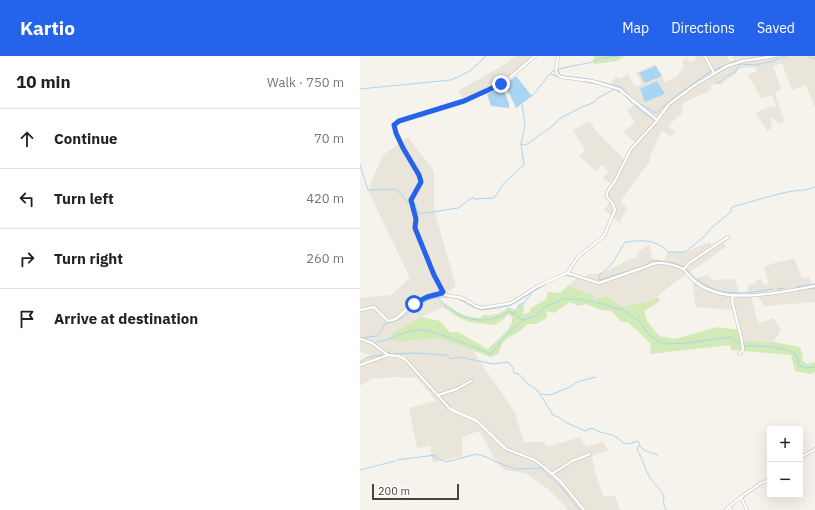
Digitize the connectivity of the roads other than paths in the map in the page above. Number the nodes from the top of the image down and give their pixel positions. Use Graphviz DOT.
graph roads {
  1 [pos="534,56"];
  2 [pos="558,56"];
  3 [pos="705,56"];
  4 [pos="775,56"];
  5 [pos="714,74"];
  6 [pos="657,120"];
  7 [pos="728,237"];
  8 [pos="684,269"];
  9 [pos="567,273"];
  10 [pos="815,286"];
  11 [pos="442,293"];
  12 [pos="733,295"];
  13 [pos="360,310"];
  14 [pos="360,339"];
  15 [pos="739,354"];
  16 [pos="388,355"];
  17 [pos="360,365"];
  18 [pos="471,381"];
  19 [pos="438,395"];
  20 [pos="815,450"];
  21 [pos="590,454"];
  22 [pos="803,456"];
  23 [pos="552,474"];
  24 [pos="767,481"];
  25 [pos="740,497"];
  26 [pos="730,508"];
  27 [pos="584,510"];
  28 [pos="726,510"];
  29 [pos="747,510"];
  1 -- 11 [label="street"];
  2 -- 6 [label="street"];
  3 -- 5 [label="street"];
  4 -- 5 [label="street"];
  5 -- 6 [label="street"];
  6 -- 9 [label="street"];
  7 -- 8 [label="street"];
  8 -- 9 [label="street"];
  8 -- 12 [label="street"];
  9 -- 11 [label="street"];
  10 -- 12 [label="street"];
  11 -- 13 [label="street"];
  12 -- 15 [label="street"];
  14 -- 16 [label="street"];
  16 -- 17 [label="street"];
  16 -- 19 [label="street"];
  18 -- 19 [label="street"];
  19 -- 23 [label="street"];
  20 -- 22 [label="street"];
  21 -- 23 [label="street"];
  23 -- 27 [label="street"];
  24 -- 25 [label="street"];
  25 -- 26 [label="street"];
  25 -- 29 [label="street"];
  26 -- 28 [label="street"];
}
